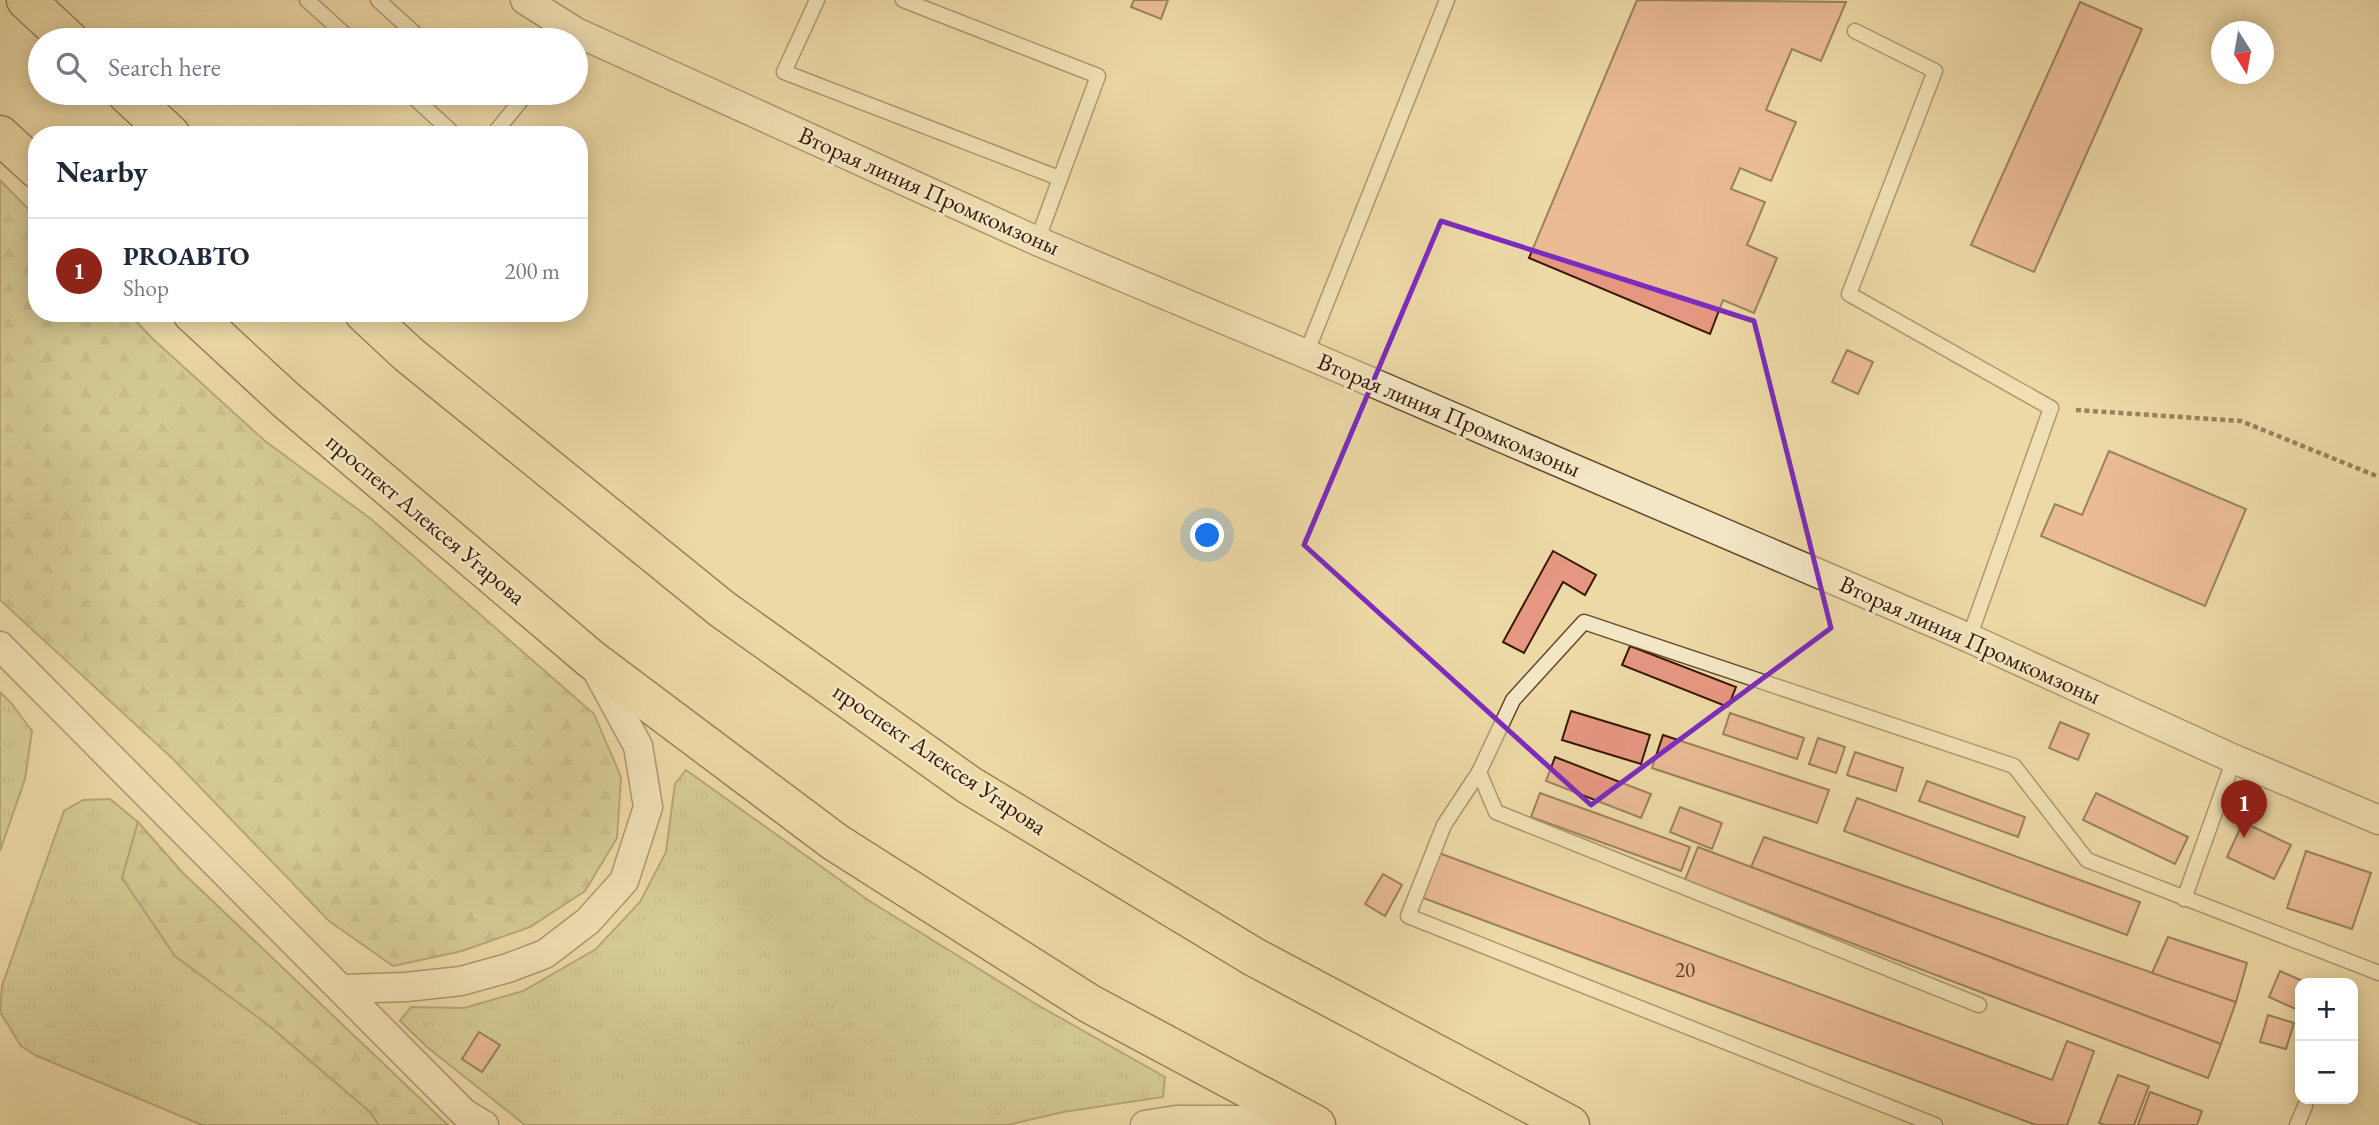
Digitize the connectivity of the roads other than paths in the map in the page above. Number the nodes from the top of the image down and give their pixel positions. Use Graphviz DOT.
graph roads {
  1 [pos="26,0"];
  2 [pos="307,0"];
  3 [pos="378,0"];
  4 [pos="525,0"];
  5 [pos="817,0"];
  6 [pos="903,0"];
  7 [pos="1447,0"];
  8 [pos="56,28"];
  9 [pos="338,28"];
  10 [pos="409,28"];
  11 [pos="562,28"];
  12 [pos="1855,32"];
  13 [pos="588,43"];
  14 [pos="139,105"];
  15 [pos="422,105"];
  16 [pos="517,105"];
  17 [pos="161,126"];
  18 [pos="445,126"];
  19 [pos="500,126"];
  20 [pos="0,135"];
  21 [pos="28,161"];
  22 [pos="1059,178"];
  23 [pos="1037,241"];
  24 [pos="202,322"];
  25 [pos="374,322"];
  26 [pos="1306,354"];
  27 [pos="1969,638"];
  28 [pos="0,646"];
  29 [pos="591,659"];
  30 [pos="2234,759"];
  31 [pos="1479,772"];
  32 [pos="2379,820"];
  33 [pos="2184,900"];
  34 [pos="2379,973"];
  35 [pos="343,989"];
  36 [pos="1979,1005"];
  37 [pos="2305,1106"];
  38 [pos="1311,1123"];
  39 [pos="485,1125"];
  40 [pos="1146,1125"];
  41 [pos="1570,1125"];
  42 [pos="1935,1125"];
  43 [pos="2298,1125"];
  1 -- 8 [label="main road"];
  2 -- 9 [label="lane"];
  3 -- 10 [label="lane"];
  4 -- 11 [label="street, Вторая линия Промкомзоны"];
  5 -- 22 [label="lane"];
  6 -- 22 [label="lane"];
  7 -- 26 [label="lane"];
  12 -- 27 [label="lane"];
  13 -- 23 [label="street, Вторая линия Промкомзоны"];
  14 -- 17 [label="main road"];
  15 -- 18 [label="lane"];
  16 -- 19 [label="lane"];
  20 -- 21 [label="main road"];
  22 -- 23 [label="lane"];
  23 -- 26 [label="street, Вторая линия Промкомзоны"];
  24 -- 29 [label="main road, проспект Алексея Угарова"];
  25 -- 41 [label="main road, проспект Алексея Угарова"];
  26 -- 27 [label="street, Вторая линия Промкомзоны"];
  27 -- 30 [label="street, Вторая линия Промкомзоны"];
  28 -- 35 [label="street"];
  29 -- 35 [label="street"];
  29 -- 38 [label="main road, проспект Алексея Угарова"];
  30 -- 32 [label="street, Вторая линия Промкомзоны"];
  30 -- 33 [label="lane"];
  31 -- 33 [label="lane"];
  31 -- 36 [label="lane"];
  31 -- 42 [label="lane"];
  33 -- 34 [label="lane"];
  35 -- 39 [label="street"];
  37 -- 43 [label="lane"];
  38 -- 40 [label="street, проспект Алексея Угарова"];
}
